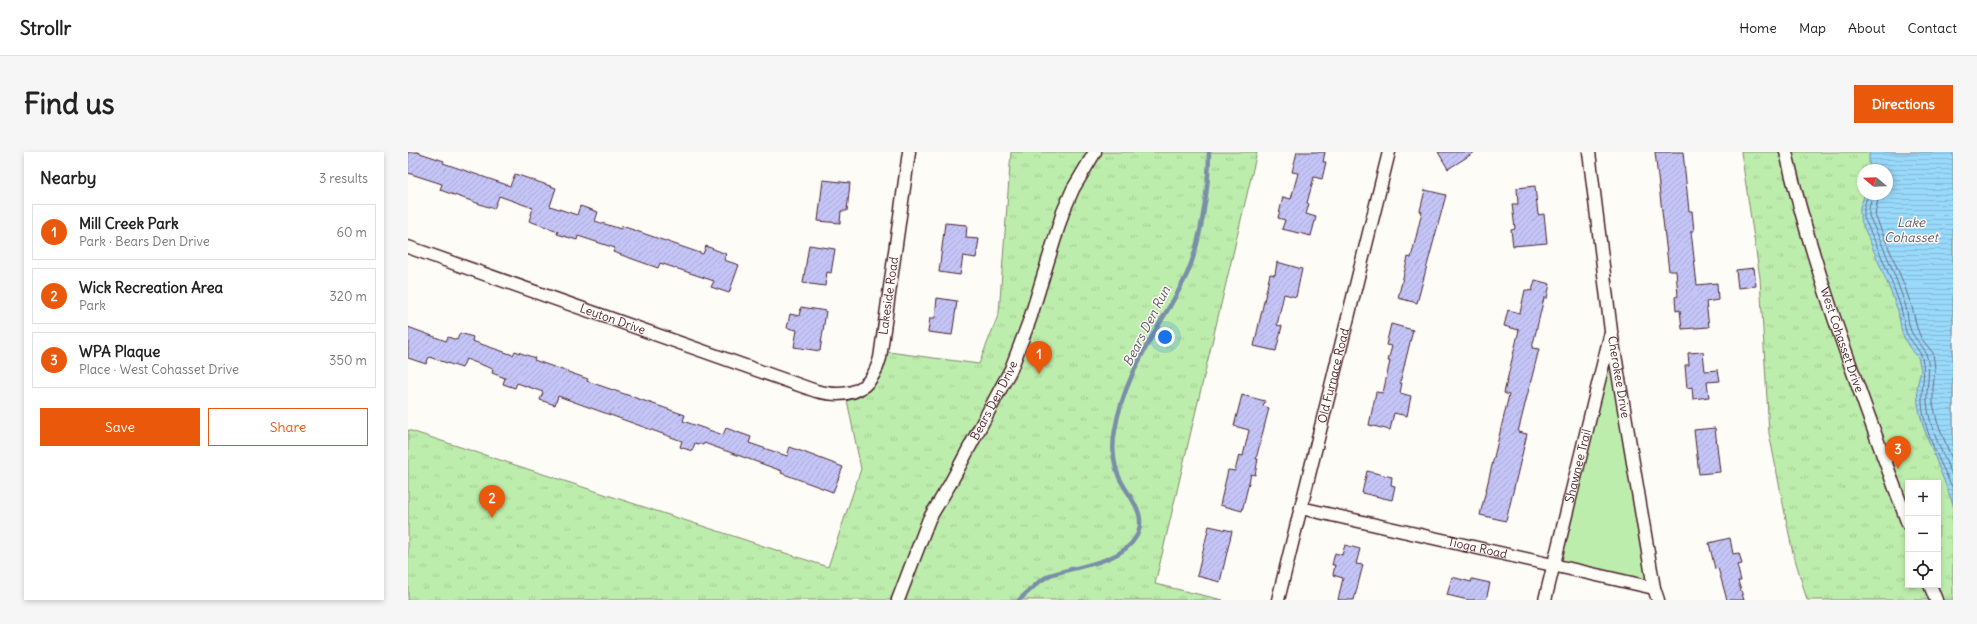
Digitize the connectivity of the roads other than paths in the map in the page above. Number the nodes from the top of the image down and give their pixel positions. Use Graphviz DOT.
graph roads {
  1 [pos="909,152"];
  2 [pos="1095,152"];
  3 [pos="1389,152"];
  4 [pos="1589,152"];
  5 [pos="1786,152"];
  6 [pos="408,247"];
  7 [pos="1611,331"];
  8 [pos="816,391"];
  9 [pos="1301,508"];
  10 [pos="1905,516"];
  11 [pos="1553,565"];
  12 [pos="1654,588"];
  13 [pos="1931,588"];
  14 [pos="898,600"];
  15 [pos="1278,600"];
  16 [pos="1545,600"];
  17 [pos="1658,600"];
  18 [pos="1936,600"];
  1 -- 8 [label="street, Lakeside Road"];
  2 -- 14 [label="street, Bears Den Drive"];
  3 -- 9 [label="street, Old Furnace Road"];
  4 -- 7 [label="street, Cherokee Drive"];
  5 -- 10 [label="street, West Cohasset Drive"];
  6 -- 8 [label="street, Leyton Drive"];
  7 -- 11 [label="street, Shawnee Trail"];
  7 -- 12 [label="street, Cherokee Drive"];
  9 -- 11 [label="street, Tioga Road"];
  9 -- 15 [label="street, Old Furnace Road"];
  11 -- 12 [label="street, Tioga Road"];
  11 -- 16 [label="street, Shawnee Trail"];
  12 -- 17 [label="street, Cherokee Drive"];
  13 -- 18 [label="street"];
}
